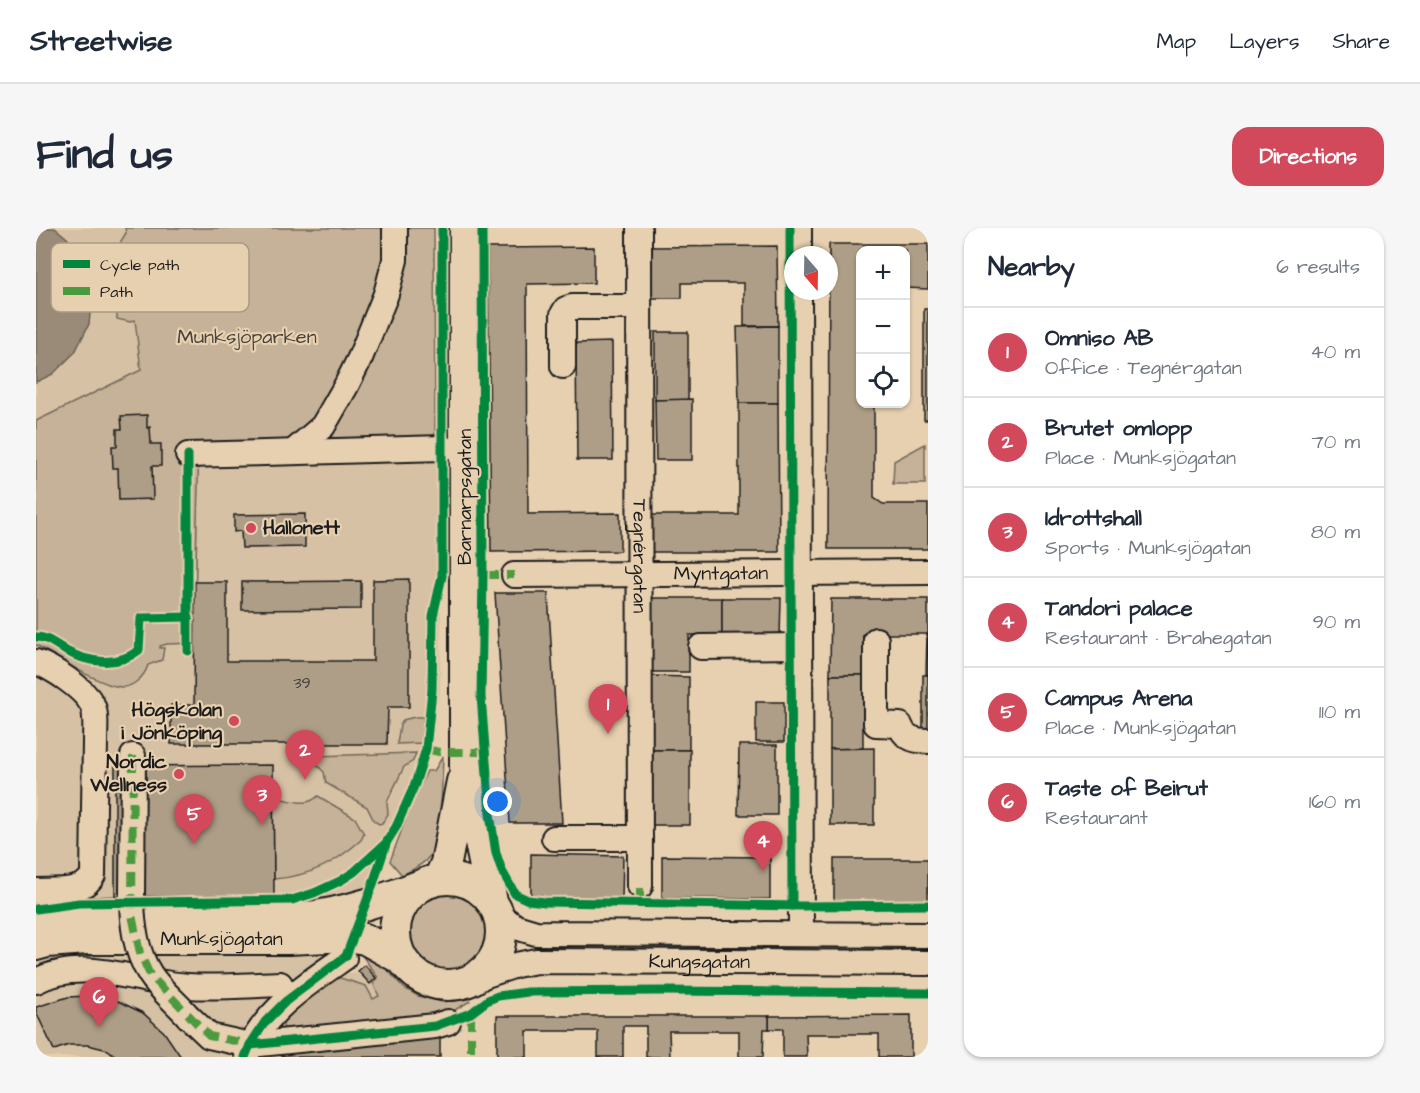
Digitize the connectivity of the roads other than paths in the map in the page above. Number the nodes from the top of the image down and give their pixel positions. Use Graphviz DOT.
graph roads {
  1 [pos="395,228"];
  2 [pos="465,228"];
  3 [pos="639,228"];
  4 [pos="799,228"];
  5 [pos="799,246"];
  6 [pos="799,300"];
  7 [pos="639,307"];
  8 [pos="563,366"];
  9 [pos="443,448"];
  10 [pos="293,452"];
  11 [pos="188,455"];
  12 [pos="928,572"];
  13 [pos="800,573"];
  14 [pos="639,574"];
  15 [pos="514,575"];
  16 [pos="876,640"];
  17 [pos="800,646"];
  18 [pos="701,647"];
  19 [pos="36,662"];
  20 [pos="928,741"];
  21 [pos="133,756"];
  22 [pos="465,767"];
  23 [pos="554,838"];
  24 [pos="640,838"];
  25 [pos="434,881"];
  26 [pos="640,886"];
  27 [pos="36,891"];
  28 [pos="496,908"];
  29 [pos="36,921"];
  30 [pos="801,934"];
  31 [pos="928,934"];
  32 [pos="36,945"];
  33 [pos="344,958"];
  34 [pos="401,959"];
  35 [pos="928,963"];
  36 [pos="474,979"];
  37 [pos="36,981"];
  38 [pos="280,984"];
  39 [pos="448,1022"];
  40 [pos="248,1051"];
  1 -- 10 [label="street"];
  2 -- 22 [label="main road, Barnarpsgatan"];
  3 -- 7 [label="street, Tegnérgatan"];
  4 -- 5 [label="street"];
  6 -- 13 [label="street"];
  7 -- 8 [label="street"];
  7 -- 14 [label="street, Tegnérgatan"];
  9 -- 10 [label="street"];
  10 -- 11 [label="street"];
  12 -- 13 [label="street, Myntgatan"];
  13 -- 14 [label="street, Myntgatan"];
  13 -- 17 [label="street"];
  14 -- 15 [label="street, Myntgatan"];
  14 -- 24 [label="street, Tegnérgatan"];
  16 -- 20 [label="street"];
  17 -- 18 [label="street"];
  17 -- 30 [label="street"];
  19 -- 27 [label="street"];
  21 -- 40 [label="street, bridge"];
  22 -- 25 [label="main road, Barnarpsgatan"];
  22 -- 28 [label="main road, Barnarpsgatan"];
  23 -- 24 [label="street"];
  24 -- 26 [label="street, Tegnérgatan"];
  25 -- 28 [label="main road"];
  25 -- 29 [label="main road, Munksjögatan"];
  25 -- 34 [label="main road"];
  28 -- 30 [label="street, Kungsgatan"];
  28 -- 36 [label="main road"];
  30 -- 31 [label="street, Kungsgatan"];
  32 -- 34 [label="main road, Munksjögatan"];
  33 -- 40 [label="street"];
  34 -- 36 [label="main road"];
  35 -- 36 [label="street, Kungsgatan"];
  37 -- 38 [label="street"];
  39 -- 40 [label="street"];
}
